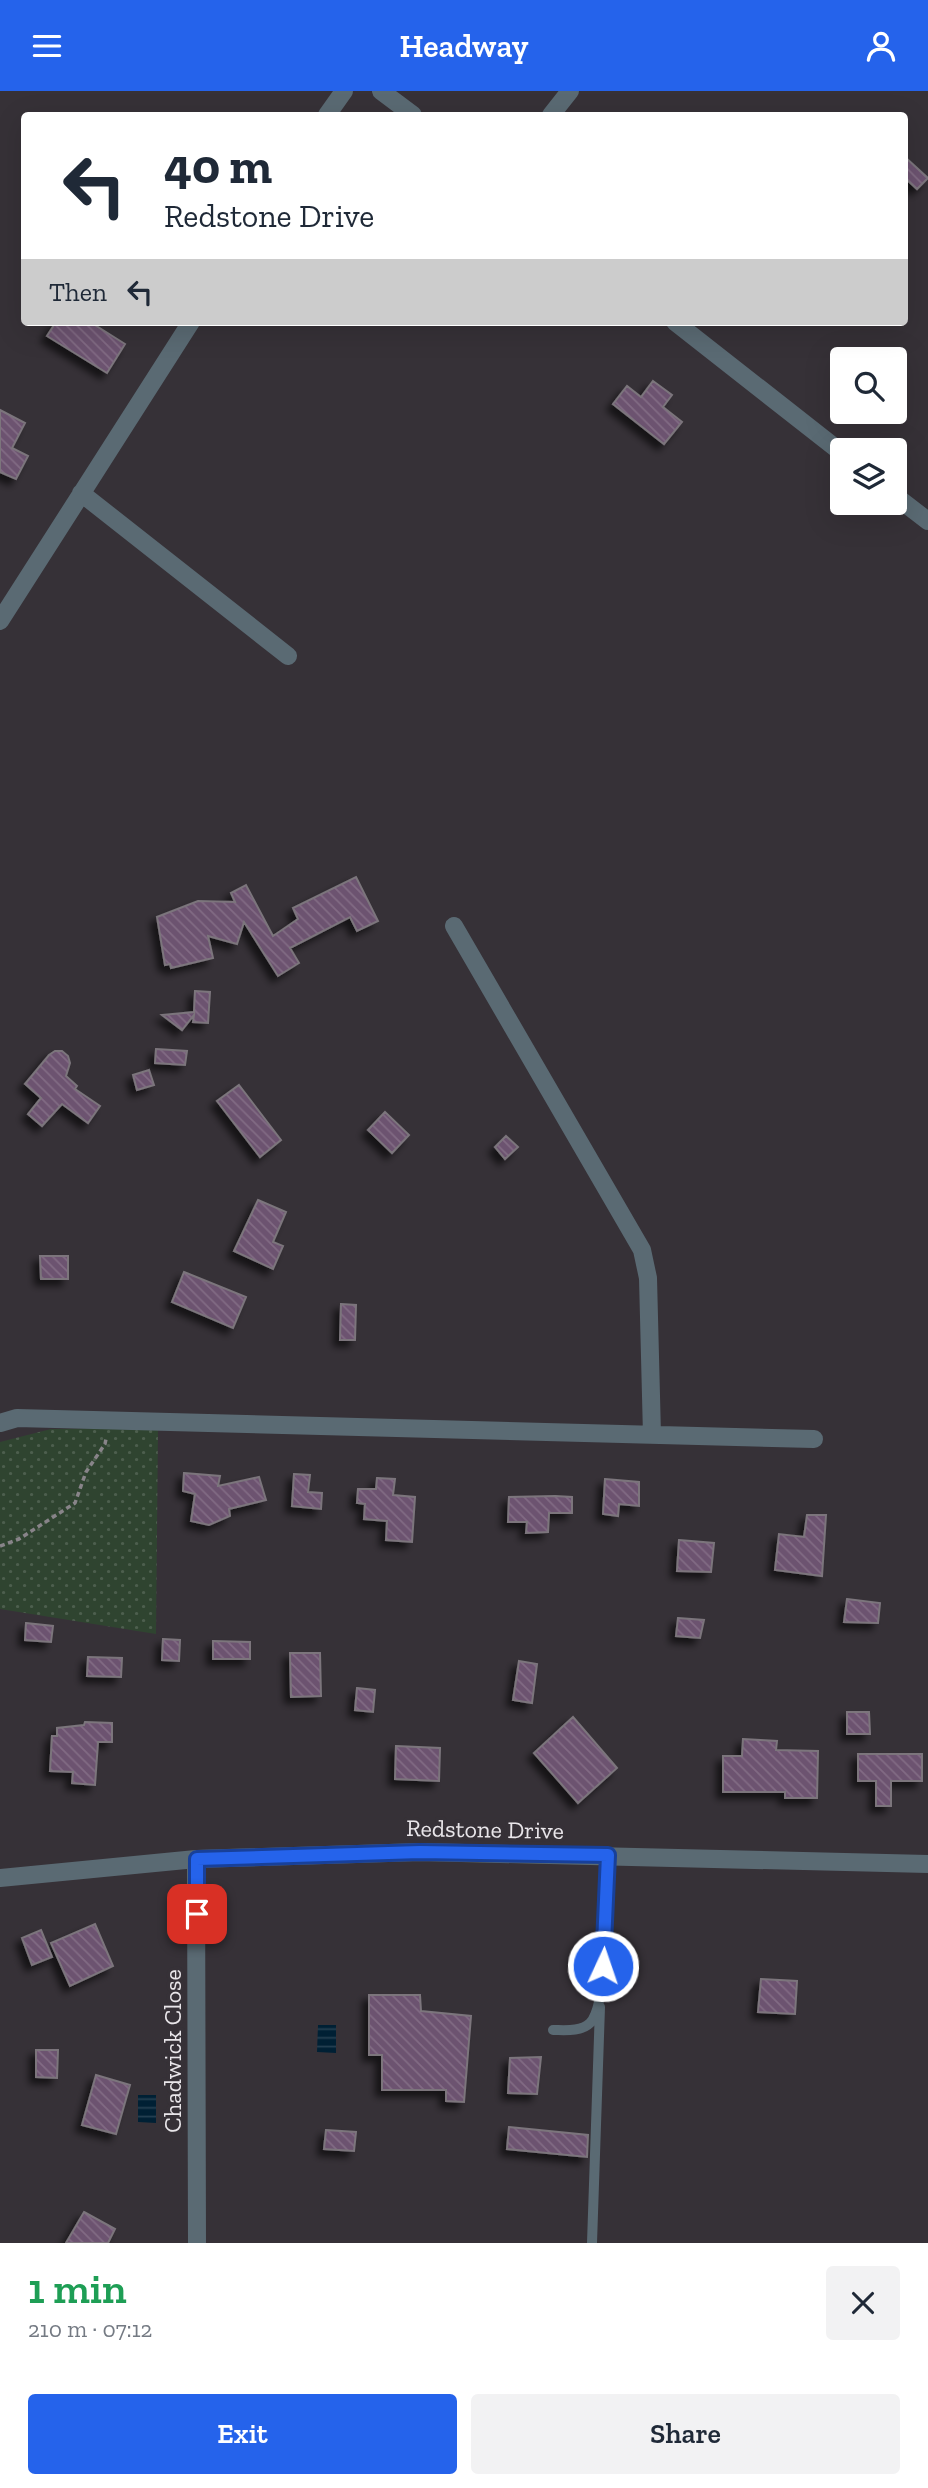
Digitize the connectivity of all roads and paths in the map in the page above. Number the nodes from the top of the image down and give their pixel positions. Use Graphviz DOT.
graph roads {
  1 [pos="344,91"];
  2 [pos="381,91"];
  3 [pos="570,91"];
  4 [pos="329,112"];
  5 [pos="409,112"];
  6 [pos="553,112"];
  7 [pos="188,326"];
  8 [pos="680,326"];
  9 [pos="830,444"];
  10 [pos="81,493"];
  11 [pos="907,505"];
  12 [pos="928,521"];
  13 [pos="0,621"];
  14 [pos="288,656"];
  15 [pos="454,926"];
  16 [pos="110,1421"];
  17 [pos="0,1423"];
  18 [pos="652,1435"];
  19 [pos="814,1439"];
  20 [pos="0,1546"];
  21 [pos="608,1855"];
  22 [pos="197,1859"];
  23 [pos="928,1864"];
  24 [pos="0,1878"];
  25 [pos="600,2007"];
  26 [pos="553,2030"];
  27 [pos="197,2243"];
  28 [pos="592,2243"];
  1 -- 4 [label="street"];
  2 -- 5 [label="street"];
  3 -- 6 [label="street"];
  7 -- 10 [label="street"];
  8 -- 9 [label="street"];
  10 -- 13 [label="street"];
  10 -- 14 [label="street"];
  11 -- 12 [label="street"];
  15 -- 18 [label="street"];
  16 -- 17 [label="street"];
  16 -- 18 [label="street"];
  16 -- 20 [label="path"];
  18 -- 19 [label="street"];
  21 -- 22 [label="street, Redstone Drive"];
  21 -- 23 [label="street, Redstone Drive"];
  21 -- 25 [label="lane"];
  22 -- 24 [label="street, Redstone Drive"];
  22 -- 27 [label="street, Chadwick Close"];
  25 -- 26 [label="lane"];
  25 -- 28 [label="lane"];
}
